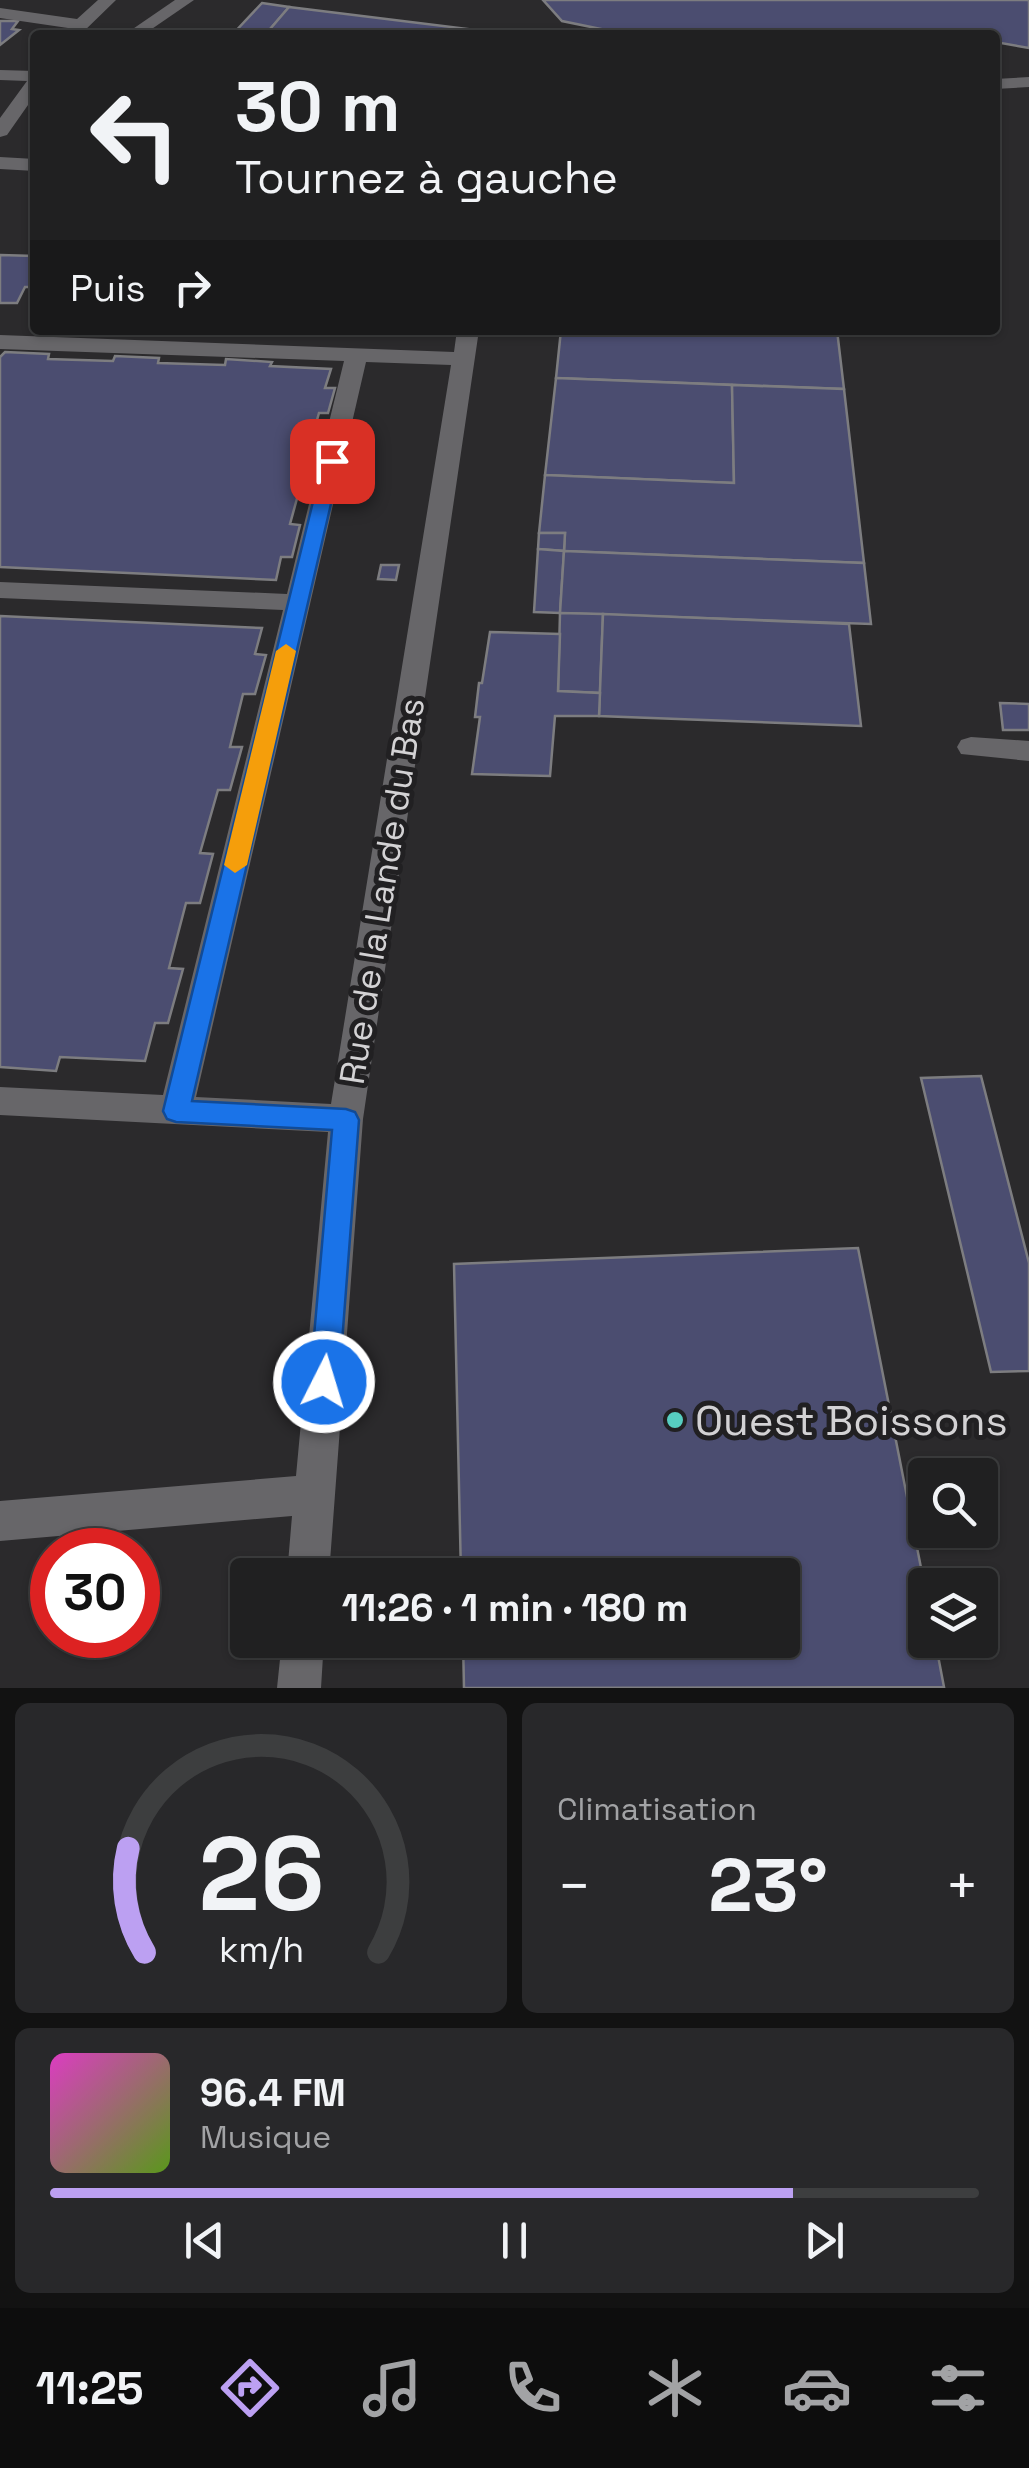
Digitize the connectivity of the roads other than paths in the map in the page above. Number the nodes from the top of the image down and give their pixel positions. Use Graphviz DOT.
graph roads {
  1 [pos="108,0"];
  2 [pos="186,0"];
  3 [pos="0,13"];
  4 [pos="76,30"];
  5 [pos="140,30"];
  6 [pos="0,75"];
  7 [pos="1029,82"];
  8 [pos="30,83"];
  9 [pos="1000,84"];
  10 [pos="30,90"];
  11 [pos="0,132"];
  12 [pos="0,163"];
  13 [pos="30,165"];
  14 [pos="0,342"];
  15 [pos="466,344"];
  16 [pos="357,355"];
  17 [pos="0,590"];
  18 [pos="298,603"];
  19 [pos="971,747"];
  20 [pos="1029,751"];
  21 [pos="0,1101"];
  22 [pos="176,1111"];
  23 [pos="346,1120"];
  24 [pos="315,1494"];
  25 [pos="0,1521"];
  26 [pos="309,1558"];
  27 [pos="302,1658"];
  28 [pos="299,1688"];
  1 -- 4 [label="street"];
  2 -- 5 [label="street"];
  3 -- 4 [label="street"];
  6 -- 8 [label="street"];
  7 -- 9 [label="street"];
  10 -- 11 [label="street"];
  12 -- 13 [label="street"];
  14 -- 16 [label="street"];
  15 -- 16 [label="street"];
  15 -- 23 [label="street, Rue de la Lande du Bas"];
  16 -- 18 [label="street"];
  17 -- 18 [label="street"];
  18 -- 22 [label="street"];
  19 -- 20 [label="street"];
  21 -- 22 [label="street"];
  22 -- 23 [label="street"];
  23 -- 24 [label="street, Rue de la Lande du Bas"];
  24 -- 25 [label="street"];
  24 -- 26 [label="street, Rue de la Lande du Bas"];
  27 -- 28 [label="street"];
}
